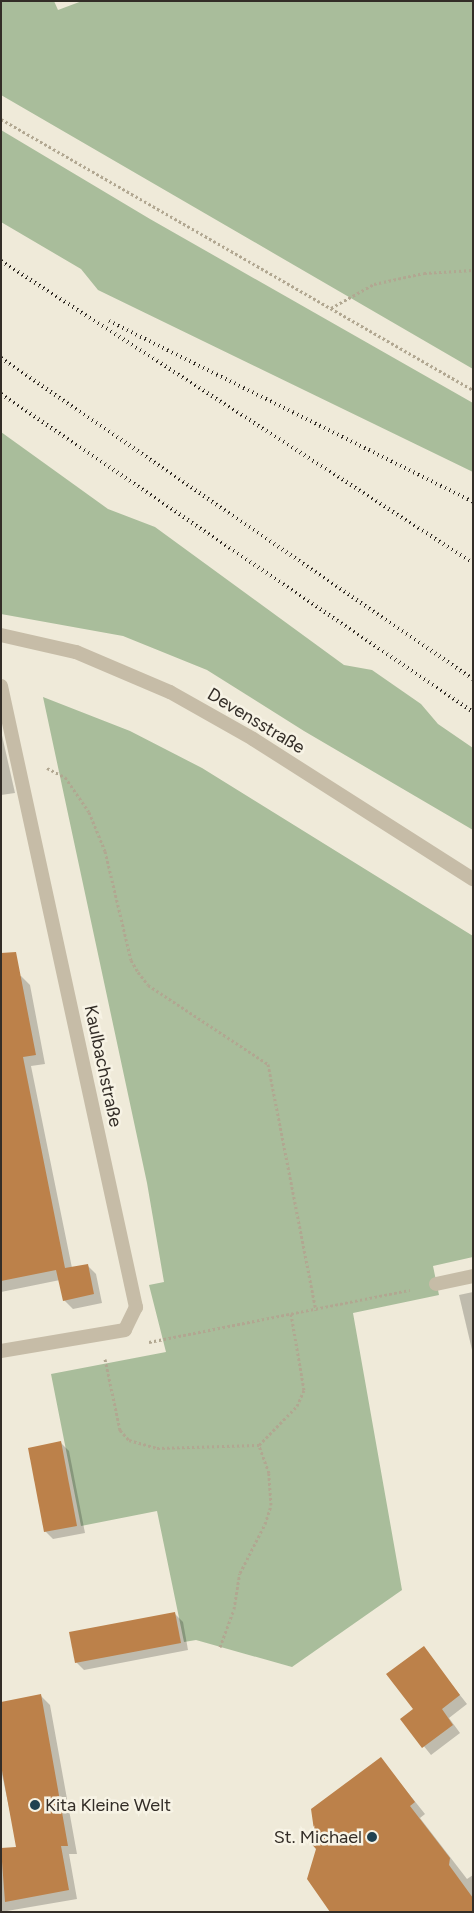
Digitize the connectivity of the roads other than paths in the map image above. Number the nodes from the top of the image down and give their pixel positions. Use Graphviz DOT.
graph roads {
  1 [pos="1,635"];
  2 [pos="1,686"];
  3 [pos="473,880"];
  4 [pos="473,1276"];
  5 [pos="436,1284"];
  6 [pos="1,1351"];
  1 -- 3 [label="street, Devensstraße"];
  2 -- 6 [label="street, Kaulbachstraße"];
  4 -- 5 [label="street"];
}
